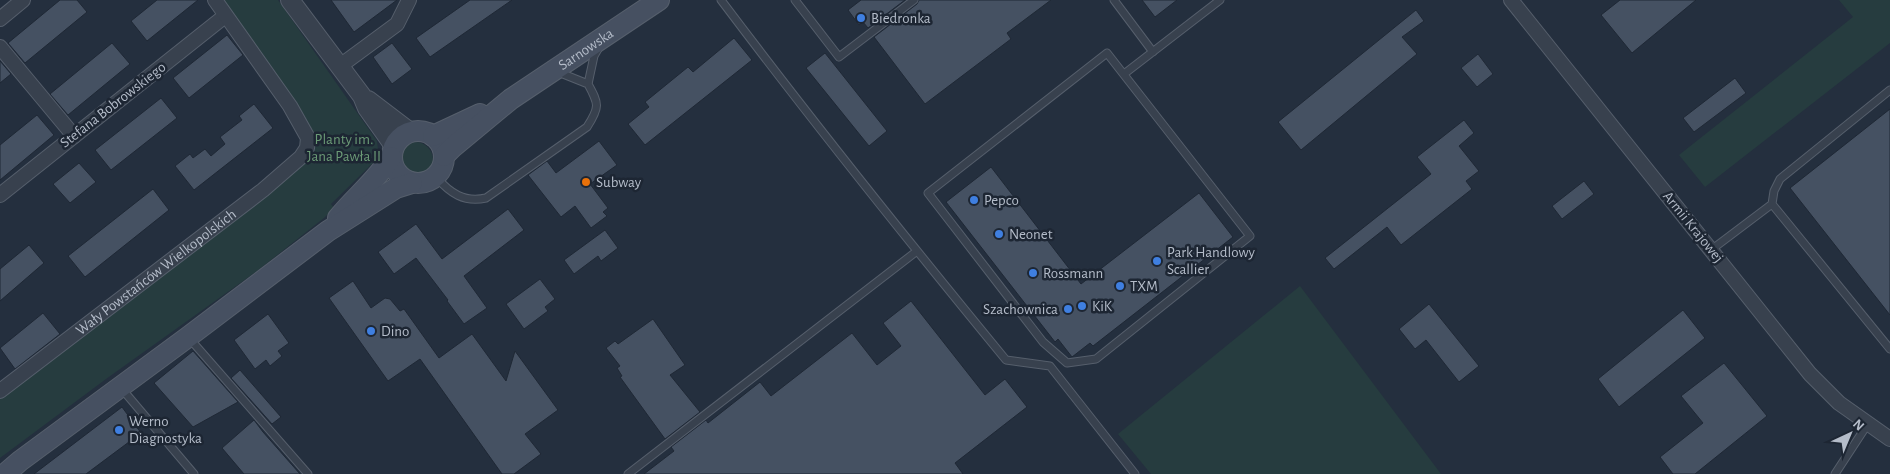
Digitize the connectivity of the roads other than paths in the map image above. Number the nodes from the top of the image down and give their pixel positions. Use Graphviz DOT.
graph roads {
  1 [pos="23,0"];
  2 [pos="215,0"];
  3 [pos="290,0"];
  4 [pos="409,0"];
  5 [pos="659,0"];
  6 [pos="721,0"];
  7 [pos="795,0"];
  8 [pos="914,0"];
  9 [pos="1114,0"];
  10 [pos="1220,0"];
  11 [pos="1511,0"];
  12 [pos="225,16"];
  13 [pos="0,19"];
  14 [pos="604,37"];
  15 [pos="0,47"];
  16 [pos="1153,52"];
  17 [pos="340,66"];
  18 [pos="554,71"];
  19 [pos="1124,74"];
  20 [pos="588,84"];
  21 [pos="1890,90"];
  22 [pos="362,96"];
  23 [pos="511,99"];
  24 [pos="410,132"];
  25 [pos="74,136"];
  26 [pos="433,136"];
  27 [pos="393,152"];
  28 [pos="444,156"];
  29 [pos="436,177"];
  30 [pos="412,183"];
  31 [pos="0,195"];
  32 [pos="1772,204"];
  33 [pos="328,231"];
  34 [pos="1711,250"];
  35 [pos="917,251"];
  36 [pos="188,337"];
  37 [pos="1890,349"];
  38 [pos="120,387"];
  39 [pos="0,391"];
  40 [pos="1867,425"];
  41 [pos="1890,440"];
  42 [pos="6,470"];
  43 [pos="194,474"];
  44 [pos="308,474"];
  45 [pos="628,474"];
  46 [pos="1135,474"];
  47 [pos="1835,474"];
  1 -- 13 [label="street"];
  2 -- 12 [label="street"];
  3 -- 17 [label="street"];
  4 -- 17 [label="street"];
  5 -- 14 [label="main road, Sarnowska"];
  6 -- 35 [label="lane"];
  7 -- 8 [label="lane"];
  9 -- 16 [label="lane"];
  10 -- 16 [label="lane"];
  11 -- 34 [label="street, Armii Krajowej"];
  12 -- 25 [label="street, Stefana Bobrowskiego"];
  12 -- 39 [label="street, Wały Powstańców Wielkopolskich"];
  14 -- 18 [label="main road, Sarnowska"];
  14 -- 20 [label="lane"];
  15 -- 25 [label="street"];
  16 -- 19 [label="lane"];
  17 -- 22 [label="street"];
  18 -- 20 [label="lane"];
  18 -- 23 [label="main road, Sarnowska"];
  19 -- 19 [label="lane"];
  20 -- 29 [label="lane"];
  21 -- 32 [label="lane"];
  22 -- 24 [label="street"];
  22 -- 27 [label="street"];
  23 -- 26 [label="main road, Sarnowska"];
  23 -- 28 [label="main road, Sarnowska"];
  24 -- 26 [label="main road"];
  24 -- 27 [label="main road"];
  25 -- 31 [label="street, Stefana Bobrowskiego"];
  26 -- 28 [label="main road"];
  27 -- 30 [label="main road"];
  27 -- 33 [label="main road"];
  28 -- 29 [label="main road"];
  29 -- 30 [label="main road"];
  30 -- 33 [label="main road"];
  32 -- 34 [label="lane"];
  32 -- 37 [label="lane"];
  33 -- 36 [label="main road"];
  34 -- 40 [label="street, Armii Krajowej"];
  35 -- 45 [label="lane"];
  35 -- 46 [label="lane"];
  36 -- 38 [label="main road"];
  36 -- 44 [label="lane"];
  38 -- 42 [label="main road"];
  38 -- 43 [label="lane"];
  40 -- 41 [label="street, Armii Krajowej"];
  40 -- 47 [label="lane"];
}
